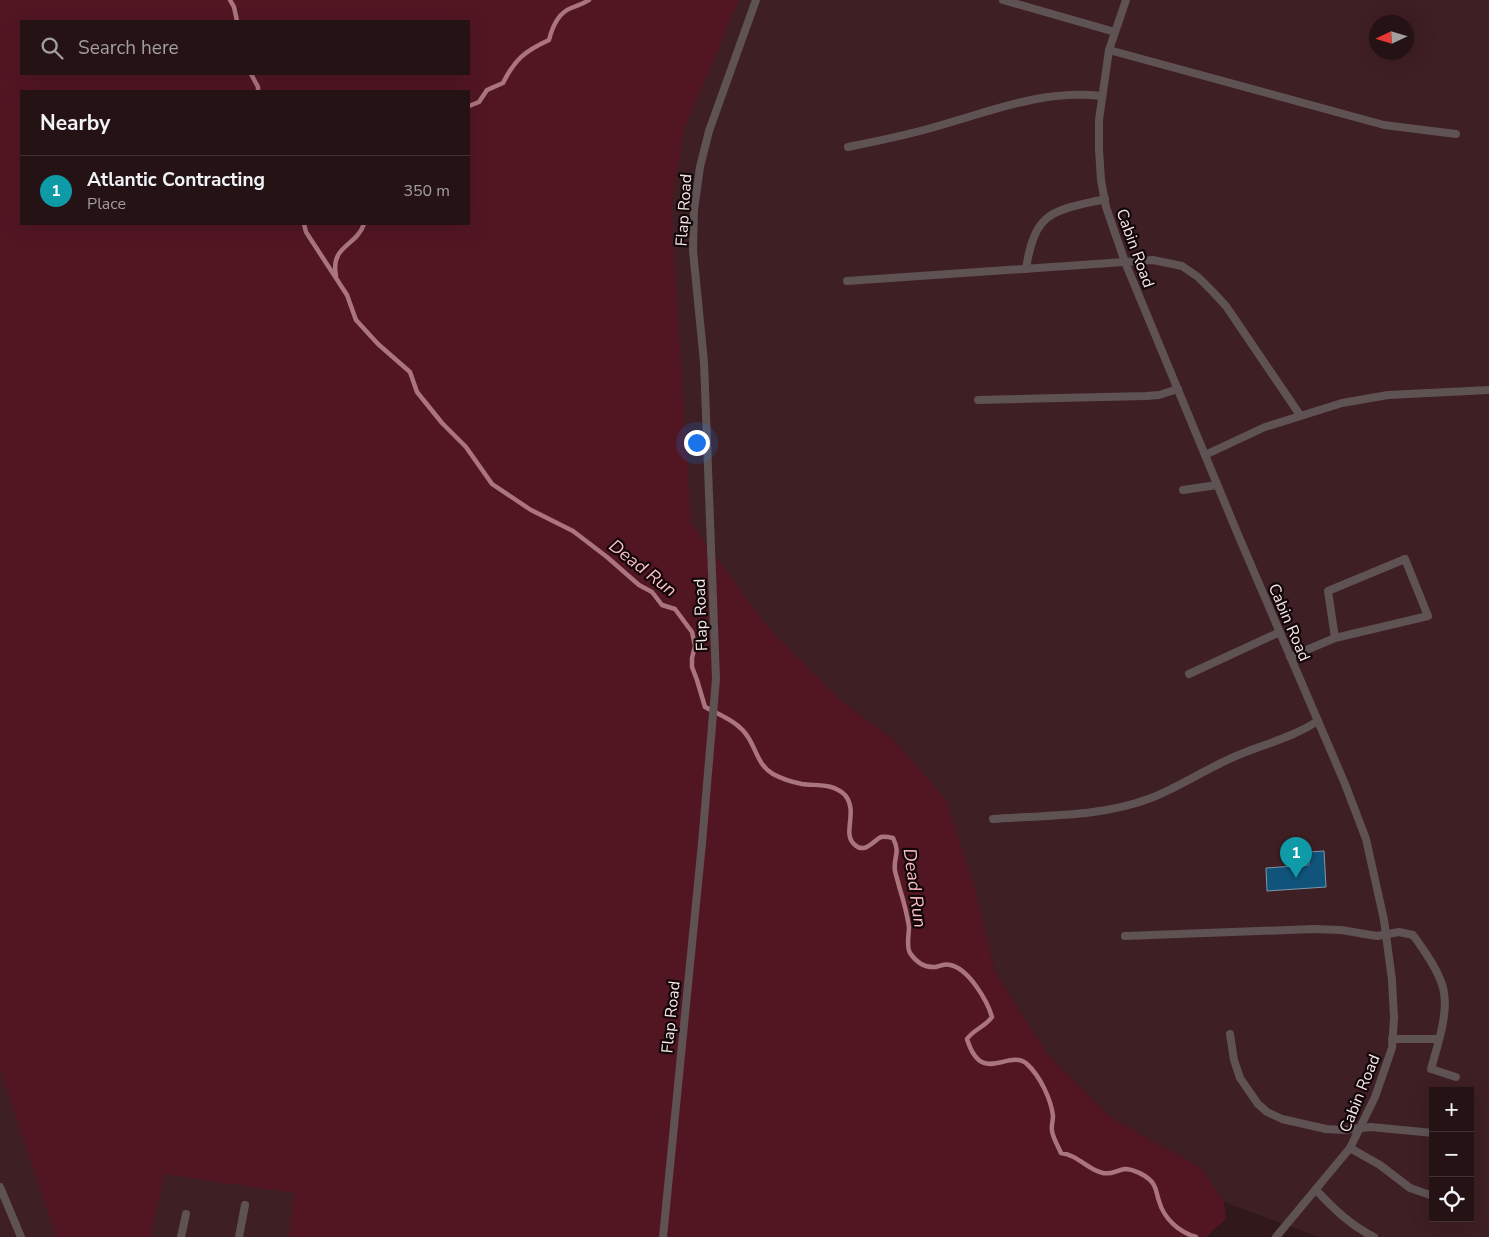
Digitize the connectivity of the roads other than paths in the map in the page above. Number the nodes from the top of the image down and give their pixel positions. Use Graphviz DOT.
graph roads {
  1 [pos="756,0"];
  2 [pos="1003,0"];
  3 [pos="1126,0"];
  4 [pos="1115,32"];
  5 [pos="1109,50"];
  6 [pos="1102,96"];
  7 [pos="1456,134"];
  8 [pos="848,148"];
  9 [pos="1105,199"];
  10 [pos="1125,262"];
  11 [pos="1026,269"];
  12 [pos="847,281"];
  13 [pos="1178,389"];
  14 [pos="1489,390"];
  15 [pos="978,400"];
  16 [pos="1300,415"];
  17 [pos="1204,454"];
  18 [pos="1217,485"];
  19 [pos="1183,490"];
  20 [pos="1280,632"];
  21 [pos="1335,638"];
  22 [pos="1290,657"];
  23 [pos="1189,674"];
  24 [pos="1318,721"];
  25 [pos="993,819"];
  26 [pos="1386,935"];
  27 [pos="1126,936"];
  28 [pos="1230,1034"];
  29 [pos="1392,1039"];
  30 [pos="1438,1039"];
  31 [pos="1456,1077"];
  32 [pos="1360,1128"];
  33 [pos="1429,1134"];
  34 [pos="1350,1148"];
  35 [pos="0,1187"];
  36 [pos="1316,1190"];
  37 [pos="1429,1195"];
  38 [pos="245,1205"];
  39 [pos="186,1214"];
  40 [pos="21,1237"];
  41 [pos="181,1237"];
  42 [pos="239,1237"];
  43 [pos="663,1237"];
  44 [pos="1276,1237"];
  45 [pos="1374,1237"];
  1 -- 43 [label="lane, Flap Road"];
  2 -- 4 [label="lane"];
  3 -- 4 [label="lane, Cabin Road"];
  4 -- 5 [label="lane, Cabin Road"];
  5 -- 6 [label="lane, Cabin Road"];
  5 -- 7 [label="lane"];
  6 -- 8 [label="lane"];
  6 -- 9 [label="lane, Cabin Road"];
  9 -- 10 [label="lane, Cabin Road"];
  9 -- 11 [label="lane"];
  10 -- 11 [label="lane"];
  10 -- 13 [label="lane, Cabin Road"];
  10 -- 16 [label="lane"];
  11 -- 12 [label="lane"];
  13 -- 15 [label="lane"];
  13 -- 17 [label="lane, Cabin Road"];
  14 -- 16 [label="lane"];
  16 -- 17 [label="lane"];
  17 -- 18 [label="lane, Cabin Road"];
  18 -- 19 [label="lane"];
  18 -- 20 [label="lane, Cabin Road"];
  20 -- 22 [label="lane, Cabin Road"];
  20 -- 23 [label="lane"];
  21 -- 21 [label="lane"];
  21 -- 22 [label="lane"];
  22 -- 24 [label="lane, Cabin Road"];
  24 -- 25 [label="lane"];
  24 -- 26 [label="lane, Cabin Road"];
  26 -- 27 [label="lane"];
  26 -- 29 [label="lane, Cabin Road"];
  26 -- 30 [label="lane"];
  28 -- 32 [label="lane"];
  29 -- 30 [label="lane"];
  29 -- 32 [label="lane, Cabin Road"];
  30 -- 31 [label="lane"];
  32 -- 33 [label="lane"];
  32 -- 34 [label="lane, Cabin Road"];
  34 -- 36 [label="lane, Cabin Road"];
  34 -- 37 [label="lane"];
  35 -- 40 [label="lane"];
  36 -- 44 [label="lane, Cabin Road"];
  36 -- 45 [label="lane"];
  38 -- 42 [label="lane"];
  39 -- 41 [label="lane"];
}
